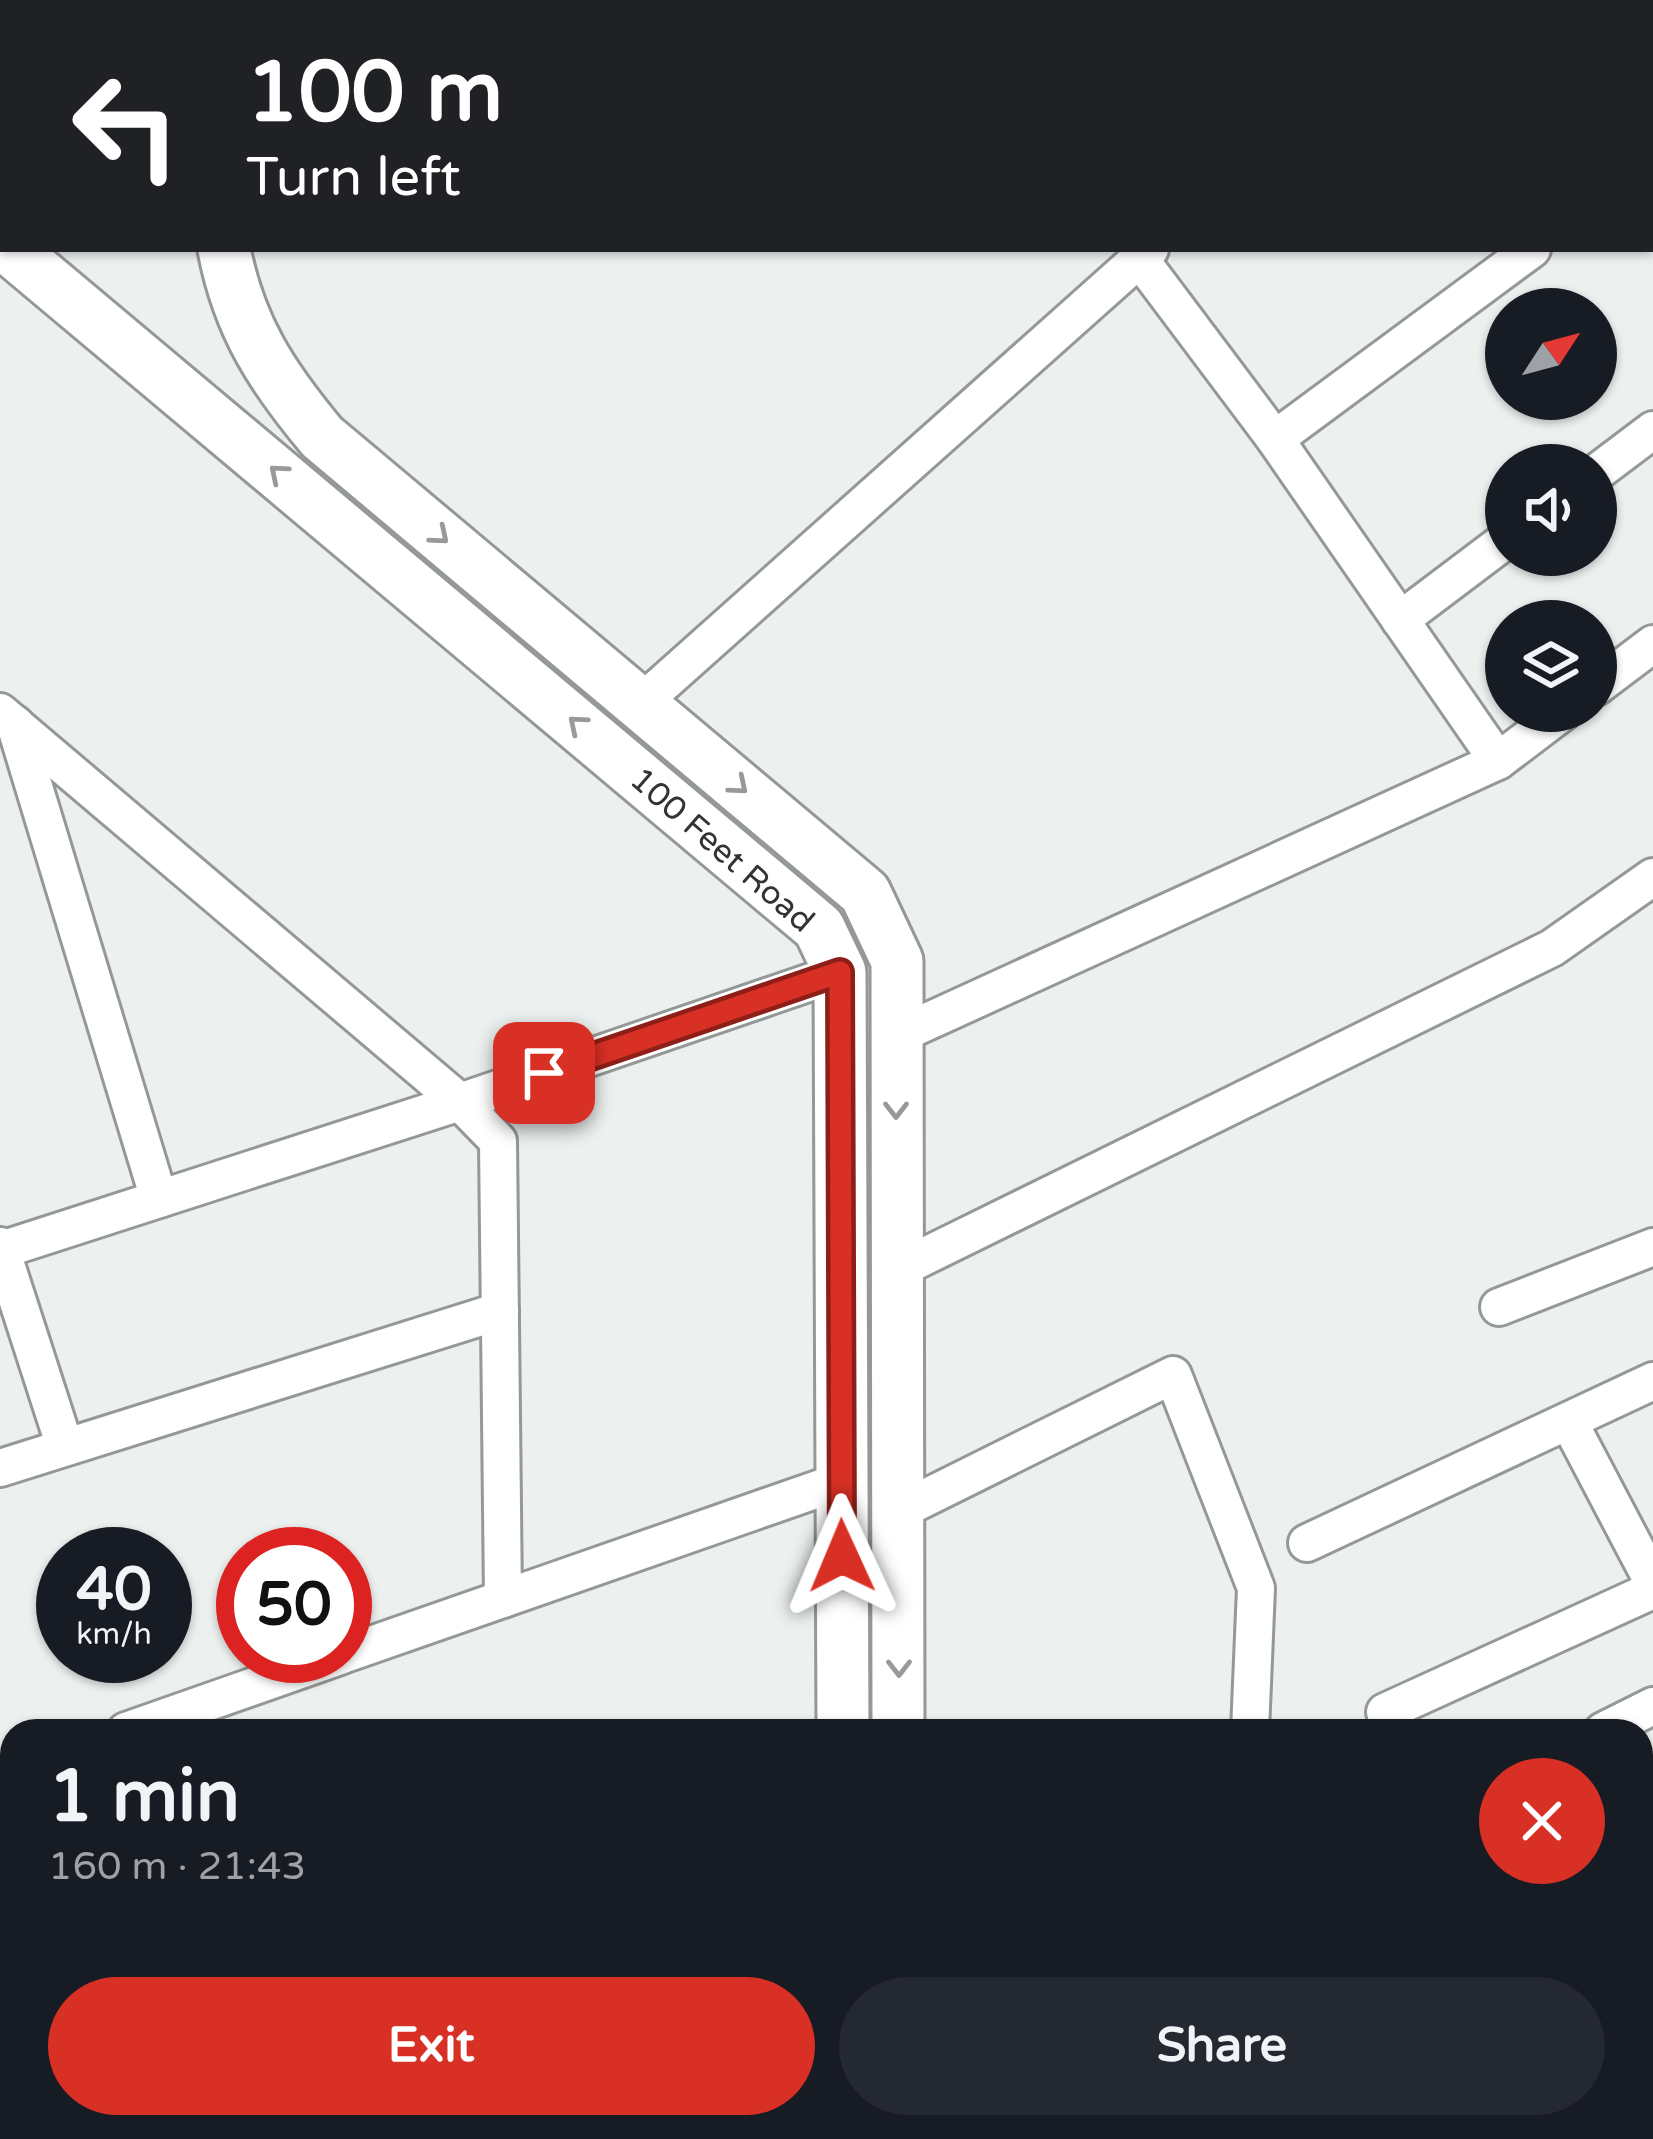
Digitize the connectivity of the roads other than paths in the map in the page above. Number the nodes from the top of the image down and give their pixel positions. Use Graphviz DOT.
graph roads {
  1 [pos="14,252"];
  2 [pos="225,252"];
  3 [pos="1528,252"];
  4 [pos="1144,253"];
  5 [pos="1653,430"];
  6 [pos="1275,440"];
  7 [pos="1617,457"];
  8 [pos="1485,557"];
  9 [pos="1400,620"];
  10 [pos="1653,644"];
  11 [pos="1617,671"];
  12 [pos="640,704"];
  13 [pos="7,718"];
  14 [pos="1536,732"];
  15 [pos="1498,761"];
  16 [pos="1653,877"];
  17 [pos="840,972"];
  18 [pos="896,1036"];
  19 [pos="460,1102"];
  20 [pos="159,1199"];
  21 [pos="1653,1246"];
  22 [pos="1,1248"];
  23 [pos="897,1270"];
  24 [pos="1499,1307"];
  25 [pos="500,1311"];
  26 [pos="1653,1381"];
  27 [pos="1569,1422"];
  28 [pos="65,1447"];
  29 [pos="0,1468"];
  30 [pos="841,1481"];
  31 [pos="899,1511"];
  32 [pos="1307,1543"];
  33 [pos="1653,1586"];
  34 [pos="503,1599"];
  35 [pos="372,1645"];
  36 [pos="262,1683"];
  37 [pos="1385,1712"];
  38 [pos="160,1719"];
  39 [pos="843,1719"];
  40 [pos="898,1719"];
  41 [pos="1251,1719"];
  17 -- 1 [label="main road, 100 Feet Road, one-way"];
  2 -- 12 [label="main road, 100 Feet Road, one-way"];
  3 -- 6 [label="street"];
  4 -- 6 [label="street"];
  4 -- 12 [label="street"];
  5 -- 7 [label="street"];
  6 -- 9 [label="street"];
  8 -- 9 [label="street"];
  9 -- 15 [label="street"];
  10 -- 11 [label="street"];
  12 -- 18 [label="main road, 100 Feet Road, one-way"];
  13 -- 19 [label="street"];
  13 -- 20 [label="street"];
  14 -- 15 [label="street"];
  15 -- 18 [label="street"];
  16 -- 23 [label="street"];
  17 -- 19 [label="street"];
  17 -- 30 [label="main road, 100 Feet Road"];
  18 -- 23 [label="main road, 100 Feet Road, one-way"];
  19 -- 20 [label="street"];
  19 -- 25 [label="street"];
  20 -- 22 [label="street"];
  21 -- 24 [label="street"];
  22 -- 28 [label="street"];
  23 -- 31 [label="main road, 100 Feet Road"];
  25 -- 28 [label="street"];
  25 -- 34 [label="street"];
  26 -- 27 [label="street"];
  27 -- 32 [label="street"];
  27 -- 33 [label="street"];
  28 -- 29 [label="street"];
  30 -- 34 [label="street"];
  30 -- 39 [label="main road, 100 Feet Road"];
  31 -- 40 [label="main road, 100 Feet Road, one-way"];
  31 -- 41 [label="street"];
  33 -- 37 [label="street"];
  34 -- 35 [label="street"];
  36 -- 38 [label="street"];
}
